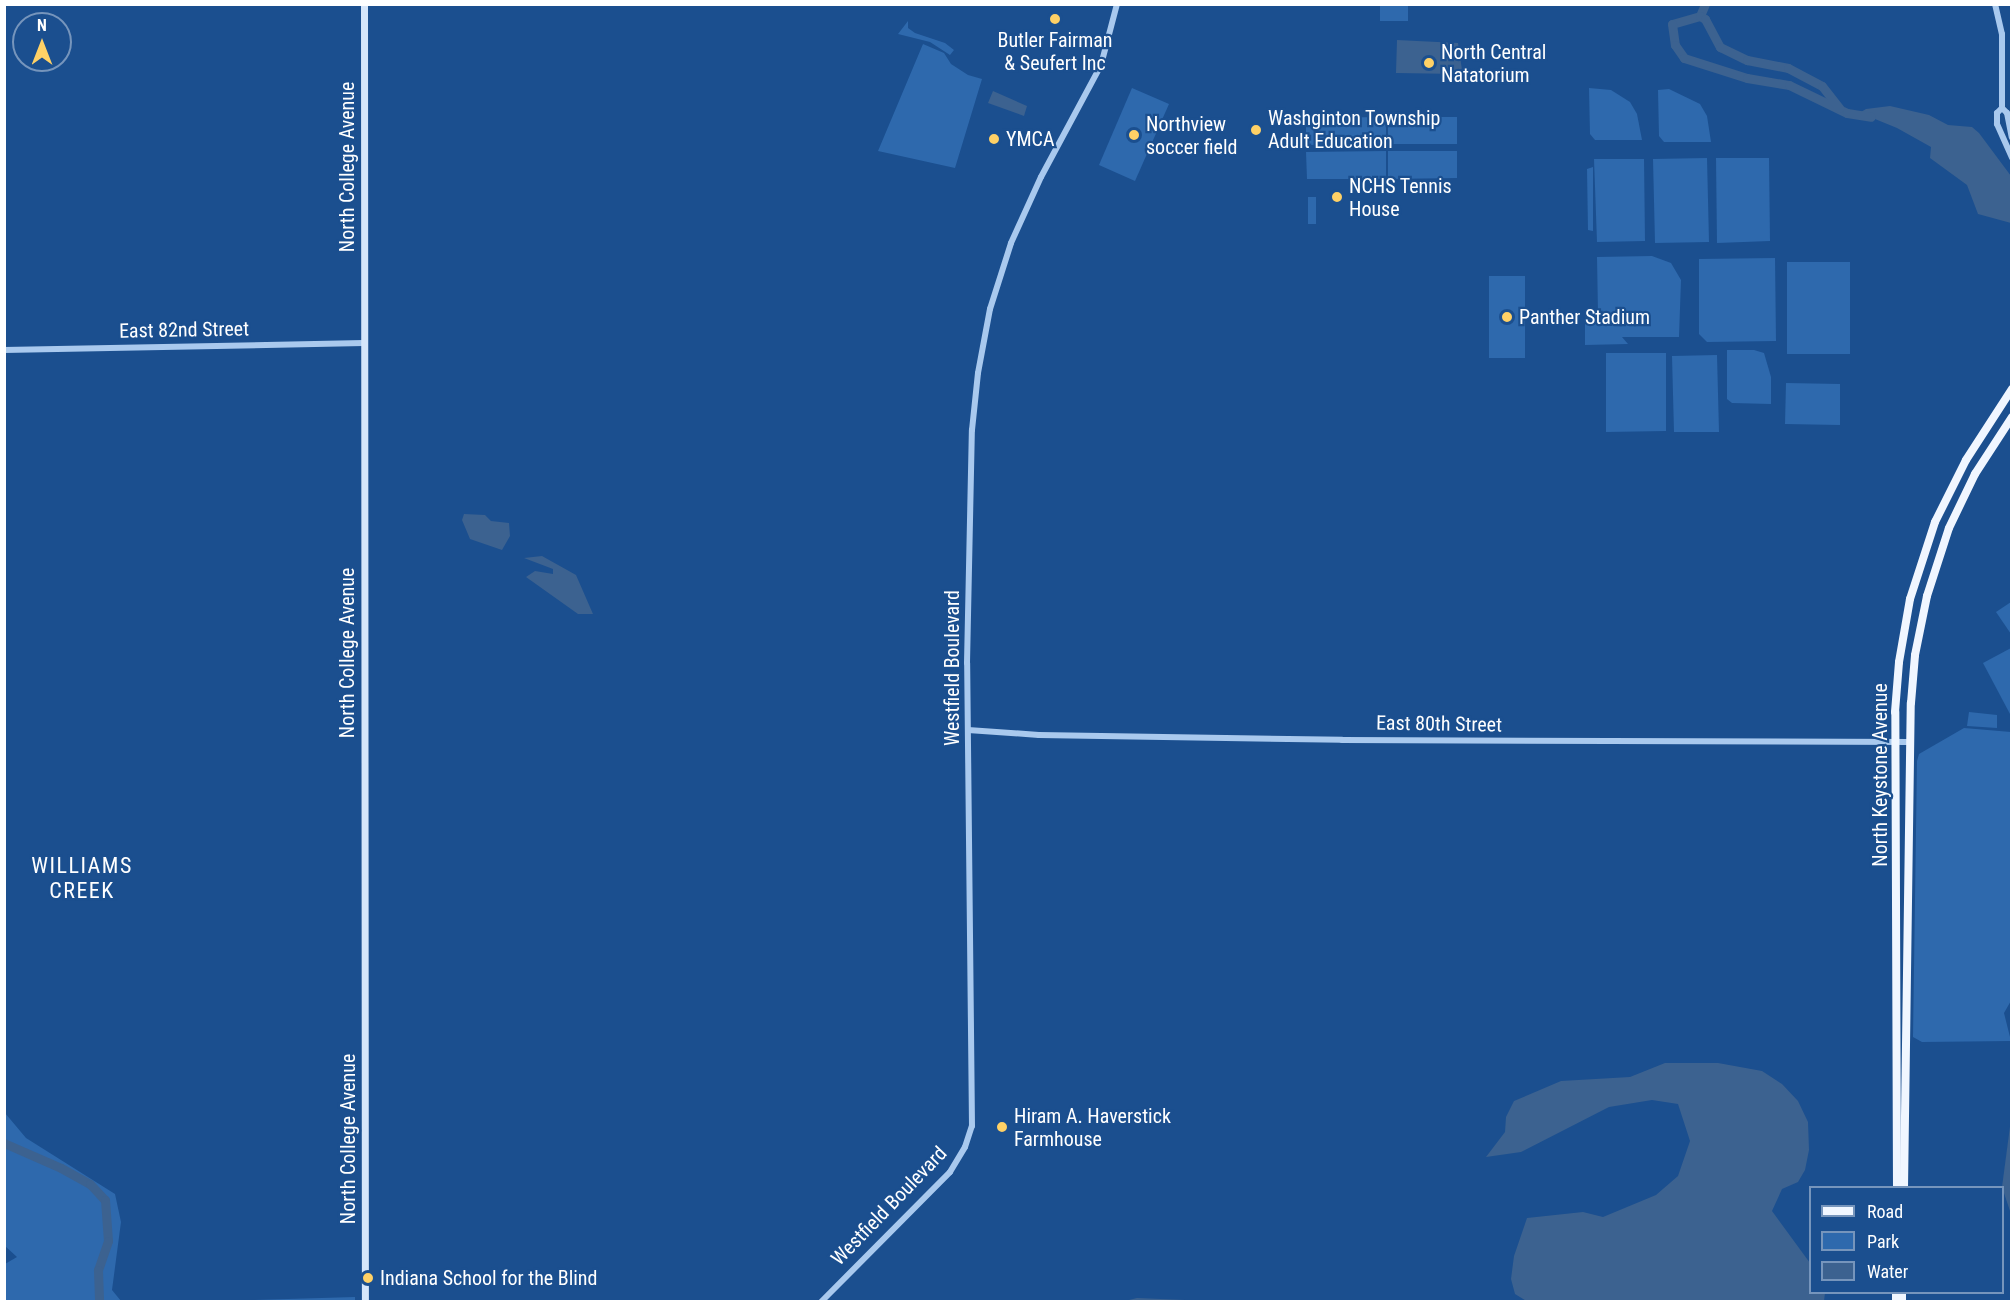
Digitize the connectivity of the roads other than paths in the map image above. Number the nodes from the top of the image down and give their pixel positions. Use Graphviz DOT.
graph roads {
  1 [pos="364,4"];
  2 [pos="1117,4"];
  3 [pos="1995,4"];
  4 [pos="2002,108"];
  5 [pos="2012,138"];
  6 [pos="2012,158"];
  7 [pos="364,343"];
  8 [pos="4,350"];
  9 [pos="2012,389"];
  10 [pos="2012,417"];
  11 [pos="968,730"];
  12 [pos="1896,742"];
  13 [pos="1910,742"];
  14 [pos="1897,1186"];
  15 [pos="1904,1186"];
  16 [pos="365,1302"];
  17 [pos="821,1302"];
  1 -- 7 [label="main road, North College Avenue"];
  2 -- 11 [label="street, Westfield Boulevard"];
  3 -- 4 [label="street"];
  4 -- 5 [label="street"];
  4 -- 6 [label="street"];
  7 -- 8 [label="street, East 82nd Street"];
  7 -- 16 [label="main road, North College Avenue"];
  9 -- 12 [label="main road, North Keystone Avenue"];
  10 -- 13 [label="main road, North Keystone Avenue"];
  11 -- 12 [label="street, East 80th Street"];
  11 -- 17 [label="street, Westfield Boulevard"];
  12 -- 13 [label="street, East 80th Street"];
  12 -- 14 [label="main road, North Keystone Avenue"];
  13 -- 15 [label="main road, North Keystone Avenue"];
}
